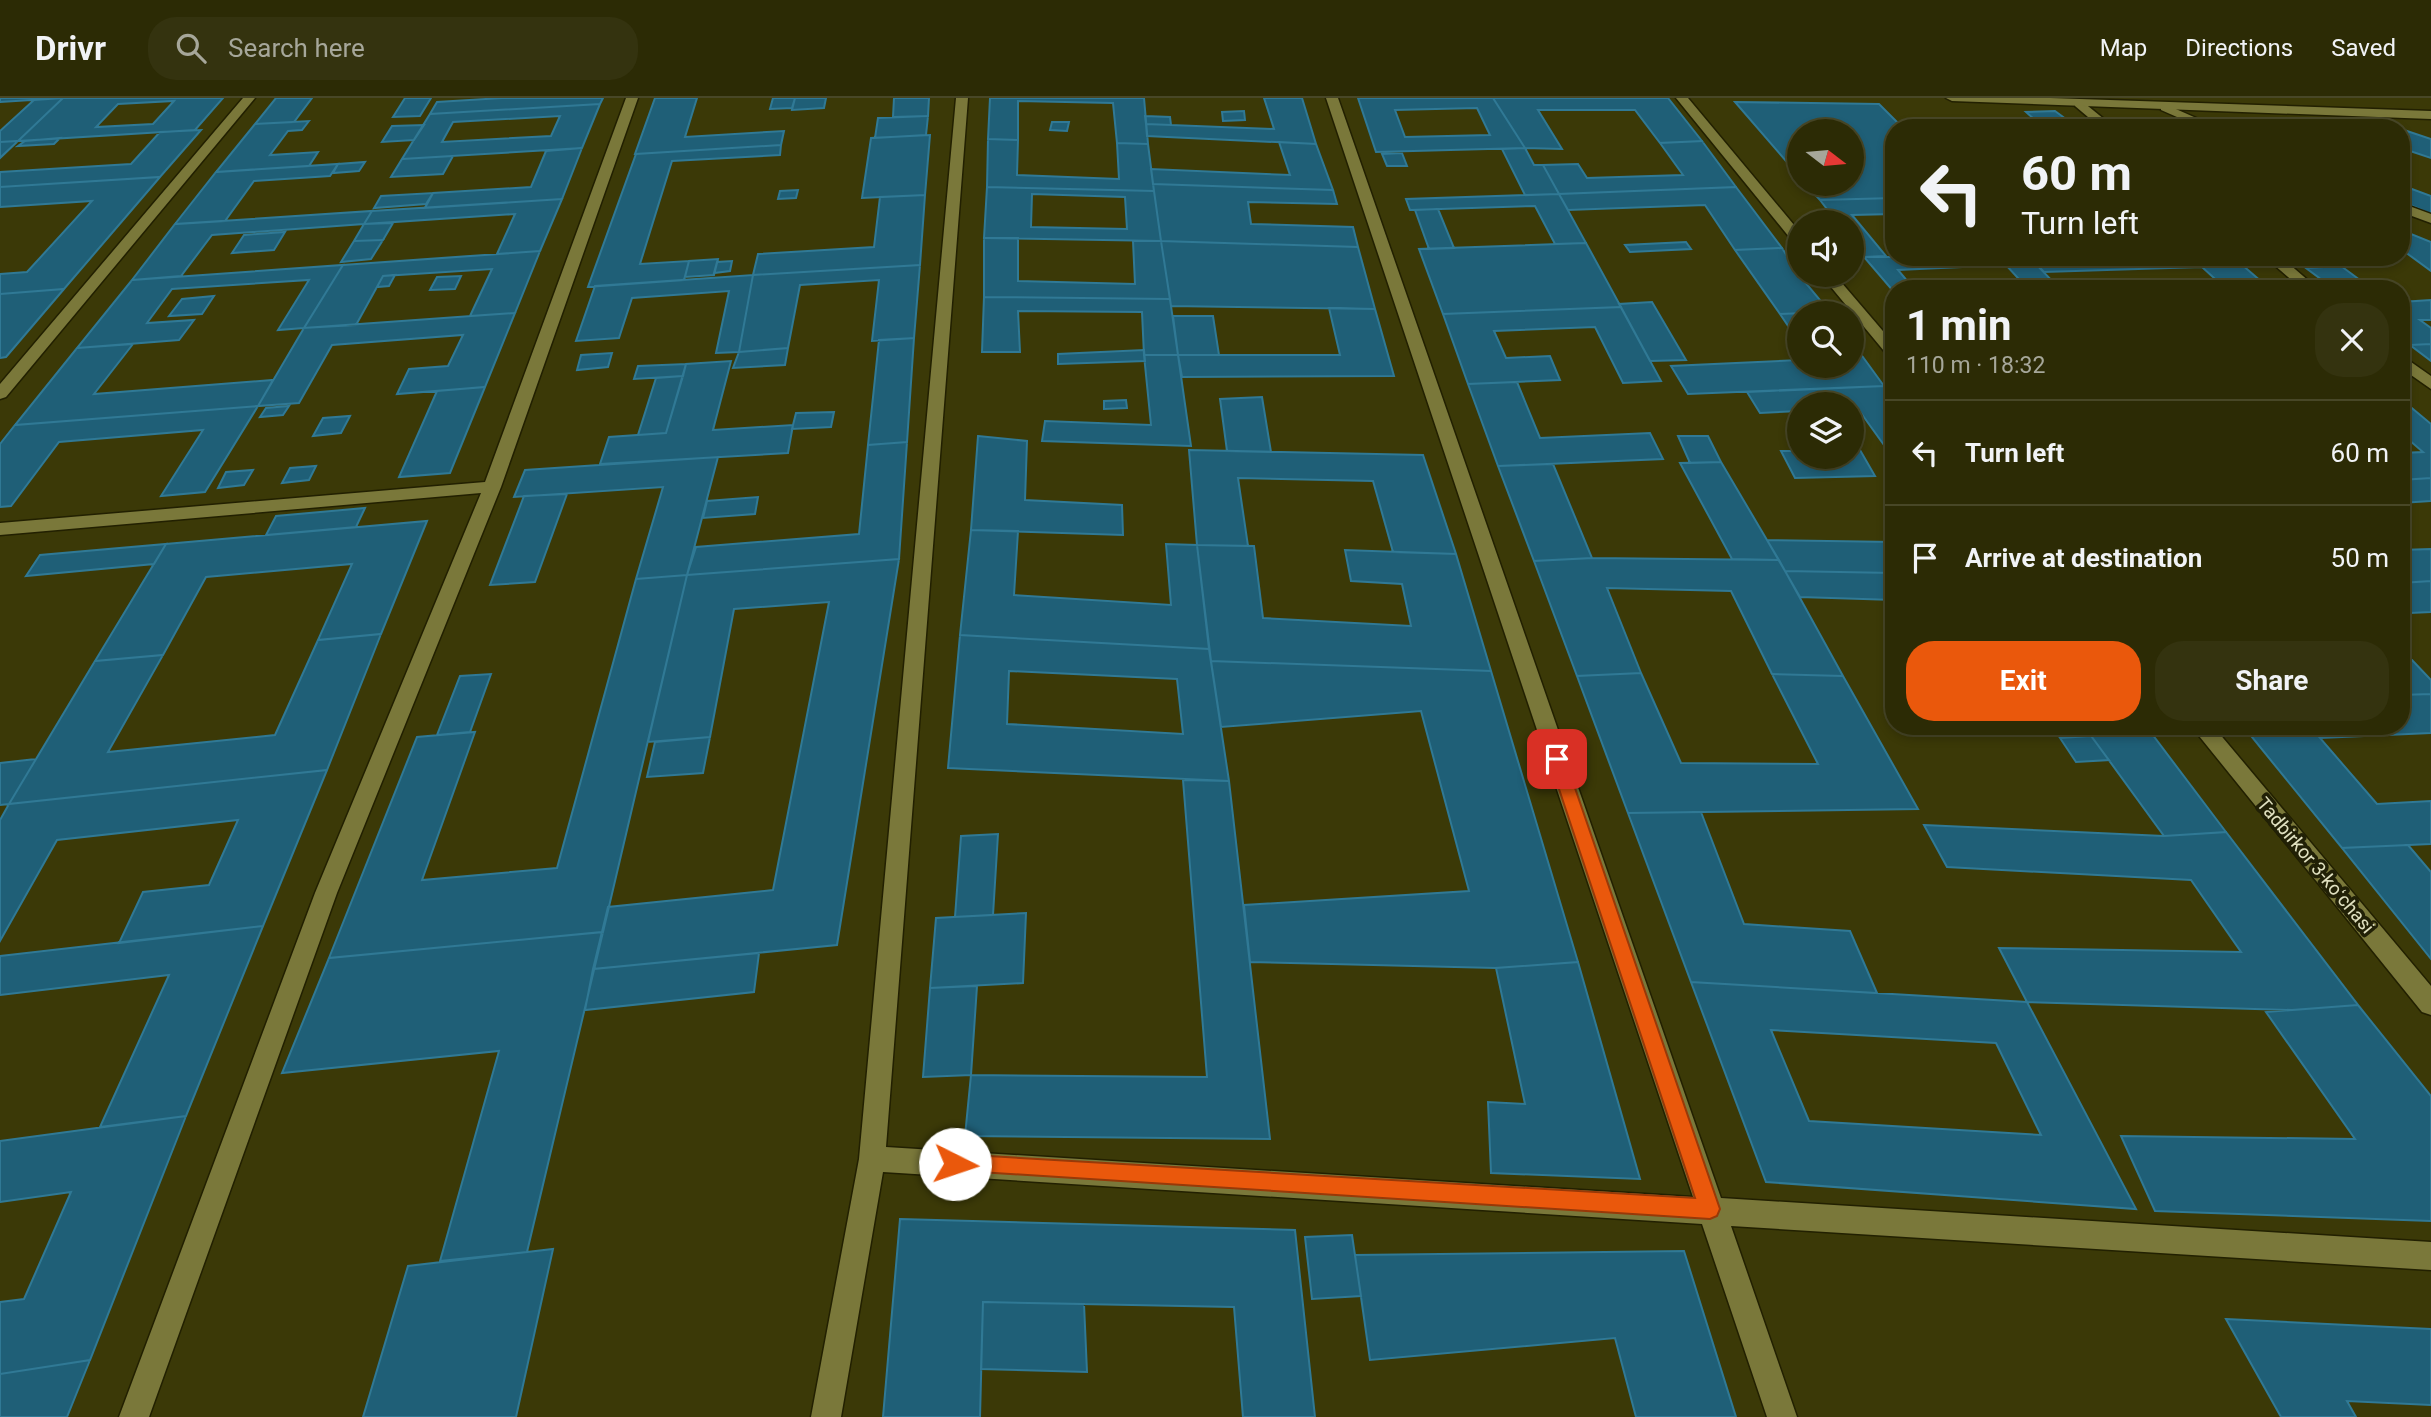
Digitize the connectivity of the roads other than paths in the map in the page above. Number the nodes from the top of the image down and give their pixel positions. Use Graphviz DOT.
graph roads {
  1 [pos="249,98"];
  2 [pos="632,98"];
  3 [pos="962,98"];
  4 [pos="1332,98"];
  5 [pos="1682,98"];
  6 [pos="1952,98"];
  7 [pos="2078,104"];
  8 [pos="2165,108"];
  9 [pos="2431,115"];
  10 [pos="2097,119"];
  11 [pos="2191,119"];
  12 [pos="2410,211"];
  13 [pos="2431,219"];
  14 [pos="1787,225"];
  15 [pos="2283,266"];
  16 [pos="2300,280"];
  17 [pos="1838,287"];
  18 [pos="1885,343"];
  19 [pos="2410,367"];
  20 [pos="2431,384"];
  21 [pos="0,394"];
  22 [pos="492,486"];
  23 [pos="0,529"];
  24 [pos="2209,735"];
  25 [pos="2431,1004"];
  26 [pos="872,1159"];
  27 [pos="1710,1209"];
  28 [pos="2431,1256"];
  29 [pos="134,1417"];
  30 [pos="826,1417"];
  31 [pos="1782,1417"];
  1 -- 21 [label="street"];
  2 -- 22 [label="street"];
  3 -- 26 [label="street"];
  4 -- 27 [label="street"];
  5 -- 14 [label="street"];
  6 -- 7 [label="street"];
  7 -- 8 [label="street"];
  7 -- 10 [label="street"];
  8 -- 9 [label="street"];
  8 -- 11 [label="street"];
  12 -- 13 [label="street"];
  15 -- 16 [label="street"];
  17 -- 18 [label="street"];
  19 -- 20 [label="street"];
  22 -- 23 [label="street"];
  22 -- 29 [label="street"];
  24 -- 25 [label="street, Tadbirkor 3-koʻchasi"];
  26 -- 27 [label="street"];
  26 -- 30 [label="street"];
  27 -- 28 [label="street"];
  27 -- 31 [label="street"];
}
